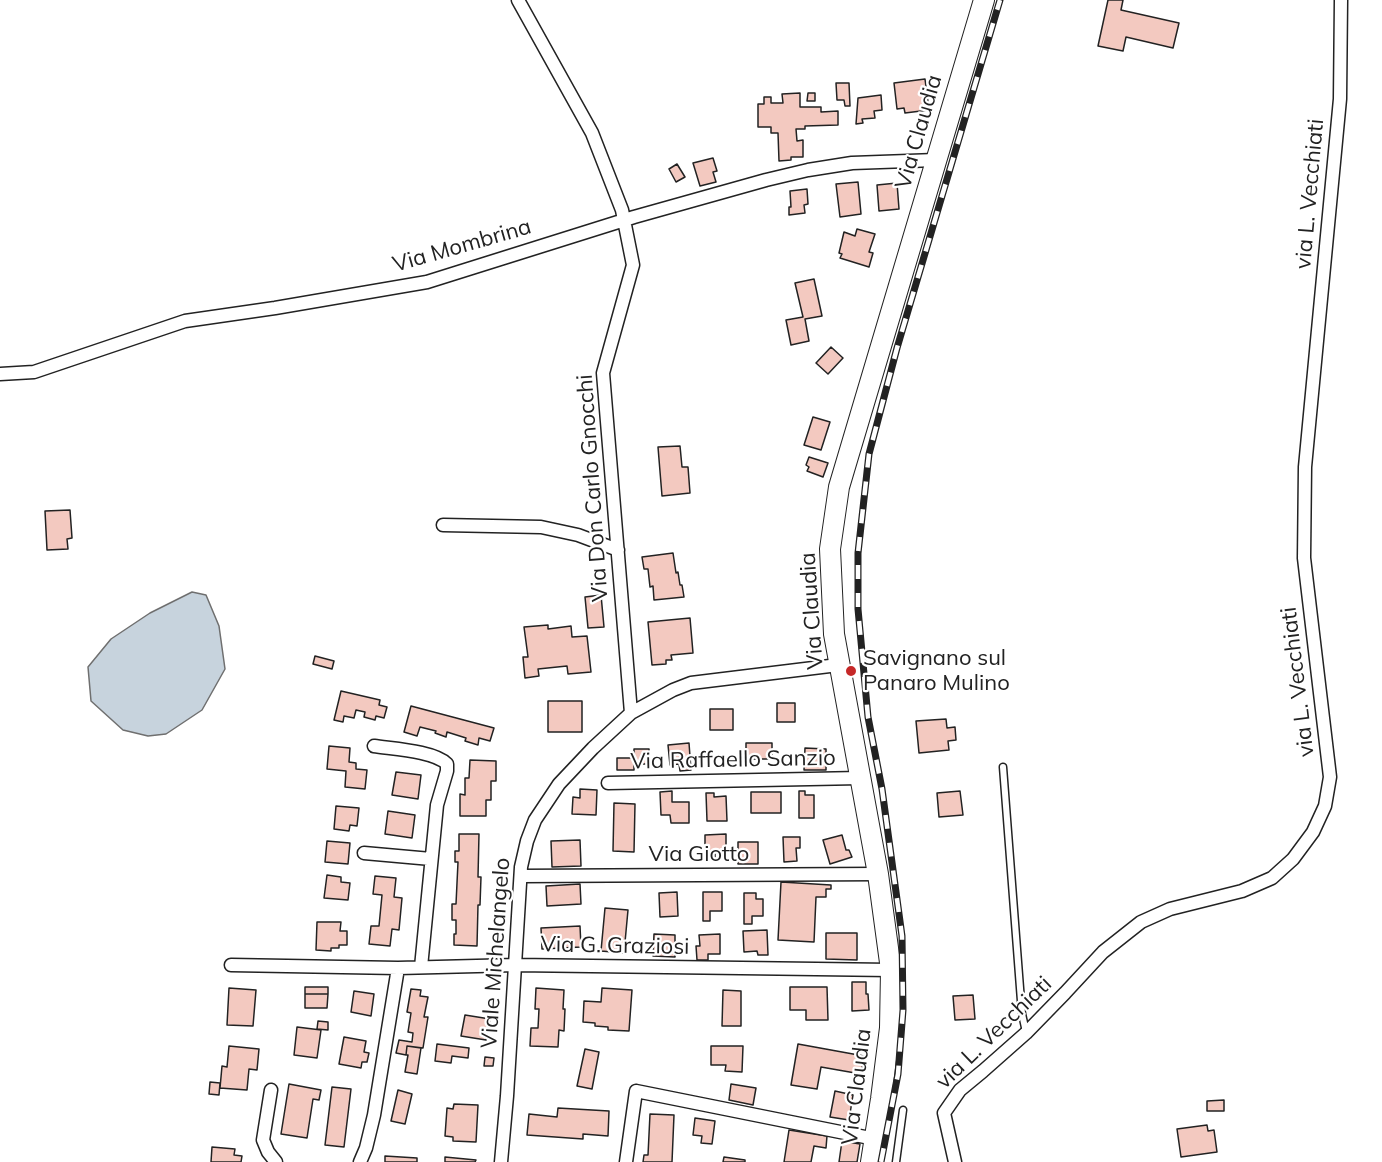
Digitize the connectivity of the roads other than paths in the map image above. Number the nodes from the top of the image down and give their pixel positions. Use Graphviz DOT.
graph roads {
  1 [pos="518,0"];
  2 [pos="984,0"];
  3 [pos="1341,0"];
  4 [pos="936,160"];
  5 [pos="630,219"];
  6 [pos="0,374"];
  7 [pos="444,525"];
  8 [pos="618,550"];
  9 [pos="838,665"];
  10 [pos="631,714"];
  11 [pos="374,746"];
  12 [pos="1003,767"];
  13 [pos="860,778"];
  14 [pos="608,783"];
  15 [pos="364,853"];
  16 [pos="431,859"];
  17 [pos="878,874"];
  18 [pos="521,876"];
  19 [pos="231,965"];
  20 [pos="516,965"];
  21 [pos="421,967"];
  22 [pos="398,968"];
  23 [pos="891,970"];
  24 [pos="1026,1033"];
  25 [pos="271,1090"];
  26 [pos="903,1110"];
  27 [pos="875,1139"];
  28 [pos="276,1162"];
  29 [pos="360,1162"];
  30 [pos="501,1162"];
  31 [pos="626,1162"];
  32 [pos="872,1162"];
  33 [pos="896,1162"];
  34 [pos="955,1162"];
  1 -- 5 [label="street, Via Don Carlo Gnocchi"];
  2 -- 4 [label="main road, Via Claudia"];
  3 -- 24 [label="street, via L. Vecchiati"];
  4 -- 5 [label="street, Via Mombrina"];
  4 -- 9 [label="main road, Via Claudia"];
  5 -- 6 [label="street, Via Mombrina"];
  5 -- 8 [label="street, Via Don Carlo Gnocchi"];
  7 -- 8 [label="street"];
  8 -- 10 [label="street, Via Don Carlo Gnocchi"];
  9 -- 10 [label="street, Viale Michelangelo"];
  9 -- 13 [label="main road, Via Claudia"];
  10 -- 18 [label="street, Viale Michelangelo"];
  11 -- 16 [label="street"];
  12 -- 24 [label="lane"];
  13 -- 14 [label="street, Via Raffaello Sanzio"];
  13 -- 17 [label="main road, Via Claudia"];
  15 -- 16 [label="street"];
  16 -- 21 [label="street"];
  17 -- 18 [label="street, Via Giotto"];
  17 -- 23 [label="main road, Via Claudia"];
  18 -- 20 [label="street, Viale Michelangelo"];
  19 -- 22 [label="street, Via G. Graziosi"];
  20 -- 21 [label="street, Via G. Graziosi"];
  20 -- 23 [label="street, Via G. Graziosi"];
  20 -- 30 [label="street, Viale Michelangelo"];
  21 -- 22 [label="street, Via G. Graziosi"];
  22 -- 29 [label="street"];
  23 -- 27 [label="main road, Via Claudia"];
  24 -- 34 [label="street, via L. Vecchiati"];
  25 -- 28 [label="street"];
  26 -- 33 [label="lane"];
  27 -- 31 [label="street"];
  27 -- 32 [label="main road, Via Claudia"];
}
